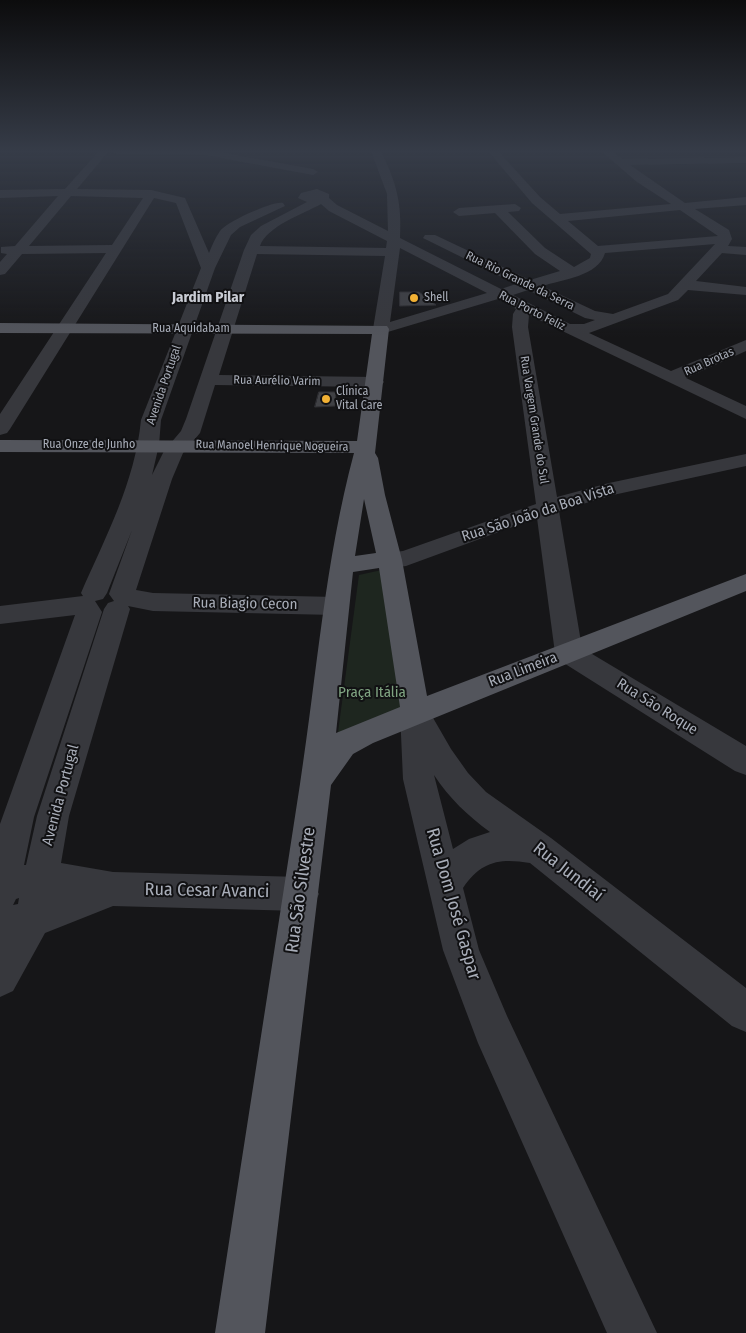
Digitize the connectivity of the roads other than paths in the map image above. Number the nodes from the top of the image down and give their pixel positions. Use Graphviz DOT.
graph roads {
  1 [pos="51,213"];
  2 [pos="140,213"];
  3 [pos="186,213"];
  4 [pos="267,213"];
  5 [pos="288,213"];
  6 [pos="341,213"];
  7 [pos="394,213"];
  8 [pos="502,213"];
  9 [pos="550,213"];
  10 [pos="610,213"];
  11 [pos="690,213"];
  12 [pos="555,218"];
  13 [pos="394,222"];
  14 [pos="723,240"];
  15 [pos="392,245"];
  16 [pos="746,245"];
  17 [pos="209,247"];
  18 [pos="118,249"];
  19 [pos="0,250"];
  20 [pos="19,250"];
  21 [pos="251,250"];
  22 [pos="596,250"];
  23 [pos="746,251"];
  24 [pos="0,271"];
  25 [pos="572,272"];
  26 [pos="687,284"];
  27 [pos="530,285"];
  28 [pos="746,291"];
  29 [pos="499,294"];
  30 [pos="524,307"];
  31 [pos="0,328"];
  32 [pos="67,328"];
  33 [pos="184,328"];
  34 [pos="591,328"];
  35 [pos="224,329"];
  36 [pos="382,329"];
  37 [pos="746,346"];
  38 [pos="728,353"];
  39 [pos="746,361"];
  40 [pos="671,378"];
  41 [pos="208,380"];
  42 [pos="375,382"];
  43 [pos="746,413"];
  44 [pos="0,429"];
  45 [pos="149,445"];
  46 [pos="178,445"];
  47 [pos="0,446"];
  48 [pos="366,448"];
  49 [pos="746,460"];
  50 [pos="547,507"];
  51 [pos="390,560"];
  52 [pos="342,567"];
  53 [pos="746,582"];
  54 [pos="107,602"];
  55 [pos="336,606"];
  56 [pos="0,615"];
  57 [pos="569,653"];
  58 [pos="415,712"];
  59 [pos="332,737"];
  60 [pos="746,762"];
  61 [pos="316,781"];
  62 [pos="539,849"];
  63 [pos="40,879"];
  64 [pos="444,886"];
  65 [pos="1,889"];
  66 [pos="113,889"];
  67 [pos="301,894"];
  68 [pos="16,922"];
  69 [pos="0,978"];
  70 [pos="746,1012"];
  71 [pos="240,1333"];
  72 [pos="632,1333"];
  1 -- 20 [label="street"];
  2 -- 18 [label="street"];
  3 -- 17 [label="street"];
  4 -- 17 [label="street, Avenida Portugal"];
  5 -- 21 [label="street, Avenida Portugal"];
  6 -- 15 [label="street, Rua Porto Feliz"];
  7 -- 13 [label="street"];
  8 -- 25 [label="street"];
  9 -- 12 [label="street"];
  10 -- 12 [label="street"];
  11 -- 14 [label="street"];
  12 -- 22 [label="street"];
  13 -- 15 [label="street"];
  13 -- 27 [label="street, Rua Rio Grande da Serra"];
  14 -- 16 [label="street"];
  14 -- 22 [label="street"];
  14 -- 23 [label="street"];
  14 -- 26 [label="street"];
  15 -- 21 [label="street"];
  15 -- 29 [label="street, Rua Porto Feliz"];
  15 -- 36 [label="street"];
  17 -- 33 [label="street, Avenida Portugal"];
  18 -- 20 [label="street"];
  18 -- 32 [label="street"];
  19 -- 20 [label="street"];
  20 -- 24 [label="street"];
  21 -- 35 [label="street, Avenida Portugal"];
  22 -- 25 [label="street"];
  25 -- 27 [label="street"];
  26 -- 28 [label="street"];
  26 -- 34 [label="street"];
  27 -- 29 [label="street"];
  27 -- 34 [label="street, Rua Rio Grande da Serra"];
  29 -- 30 [label="street, Rua Porto Feliz"];
  29 -- 36 [label="street"];
  30 -- 34 [label="street, Rua Porto Feliz"];
  30 -- 50 [label="street, Rua Vargem Grande do Sul"];
  31 -- 32 [label="main road, Rua Aquidabam"];
  32 -- 33 [label="main road, Rua Aquidabam"];
  32 -- 44 [label="street"];
  33 -- 35 [label="main road, Rua Aquidabam"];
  33 -- 45 [label="street, Avenida Portugal"];
  34 -- 40 [label="street, Rua Porto Feliz"];
  35 -- 36 [label="main road, Rua Aquidabam"];
  35 -- 41 [label="street, Avenida Portugal"];
  36 -- 42 [label="main road"];
  37 -- 38 [label="street, Rua Brotas"];
  38 -- 39 [label="street"];
  38 -- 40 [label="street, Rua Brotas"];
  40 -- 43 [label="street, Rua Porto Feliz"];
  41 -- 42 [label="street, Rua Aurélio Varim"];
  41 -- 46 [label="street, Avenida Portugal"];
  42 -- 48 [label="main road"];
  45 -- 46 [label="main road, Rua Onze de Junho"];
  45 -- 47 [label="main road, Rua Onze de Junho"];
  45 -- 54 [label="street, Avenida Portugal"];
  46 -- 48 [label="main road, Rua Manoel Henrique Nogueira"];
  46 -- 54 [label="street, Avenida Portugal"];
  48 -- 51 [label="main road, Rua Dom José Gaspar"];
  48 -- 52 [label="main road"];
  49 -- 50 [label="street, Rua São João da Boa Vista"];
  50 -- 51 [label="street, Rua São João da Boa Vista"];
  50 -- 57 [label="street, Rua Vargem Grande do Sul"];
  51 -- 52 [label="main road"];
  51 -- 58 [label="main road, Rua Dom José Gaspar"];
  52 -- 55 [label="main road"];
  53 -- 57 [label="main road, Rua Limeira"];
  54 -- 55 [label="street, Rua Biagio Cecon"];
  54 -- 56 [label="street, Rua Biagio Cecon"];
  54 -- 63 [label="street, Avenida Portugal"];
  54 -- 65 [label="street, Avenida Portugal"];
  55 -- 59 [label="main road"];
  57 -- 58 [label="main road, Rua Limeira"];
  57 -- 60 [label="street, Rua São Roque"];
  58 -- 59 [label="main road, Rua Limeira"];
  58 -- 62 [label="street, Rua Jundiaí"];
  58 -- 64 [label="street, Rua Dom José Gaspar"];
  59 -- 61 [label="main road, Rua Limeira"];
  61 -- 67 [label="main road, Rua São Silvestre"];
  62 -- 64 [label="street"];
  62 -- 70 [label="street, Rua Jundiaí"];
  63 -- 65 [label="street, Rua Cesar Avanci"];
  63 -- 66 [label="street, Rua Cesar Avanci"];
  63 -- 68 [label="street, Avenida Portugal"];
  64 -- 72 [label="street, Rua Dom José Gaspar"];
  66 -- 67 [label="street, Rua Cesar Avanci"];
  66 -- 68 [label="street, Rua Cesar Avanci"];
  67 -- 71 [label="main road, Rua São Silvestre"];
  68 -- 69 [label="street, Avenida Portugal"];
}
